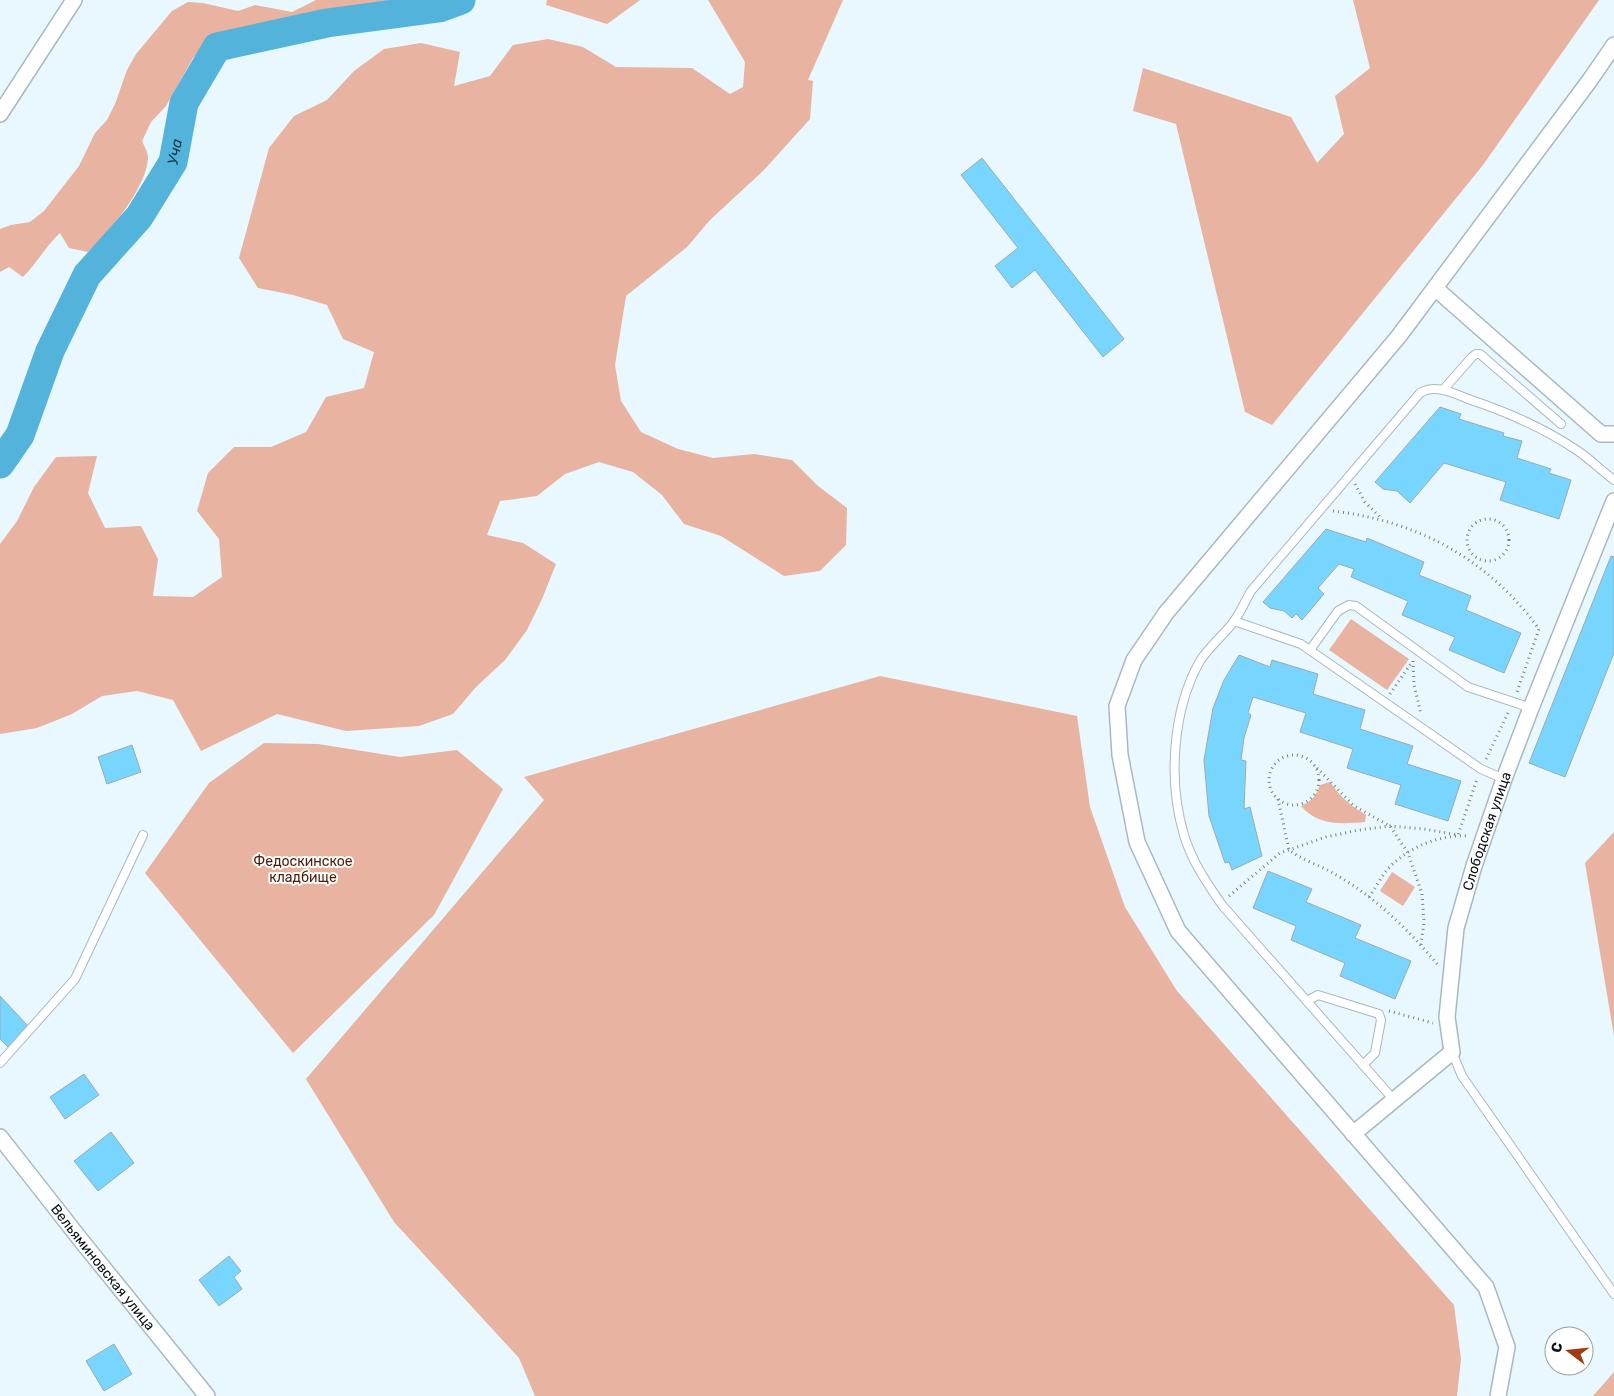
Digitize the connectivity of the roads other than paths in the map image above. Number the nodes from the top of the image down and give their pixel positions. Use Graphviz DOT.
graph roads {
  1 [pos="74,0"];
  2 [pos="1614,45"];
  3 [pos="0,114"];
  4 [pos="1435,288"];
  5 [pos="1443,390"];
  6 [pos="1561,424"];
  7 [pos="1614,434"];
  8 [pos="1614,480"];
  9 [pos="1614,502"];
  10 [pos="1234,621"];
  11 [pos="1310,650"];
  12 [pos="1531,708"];
  13 [pos="1504,779"];
  14 [pos="144,835"];
  15 [pos="1307,1001"];
  16 [pos="1452,1052"];
  17 [pos="0,1063"];
  18 [pos="1363,1064"];
  19 [pos="1394,1100"];
  20 [pos="1353,1134"];
  21 [pos="0,1137"];
  22 [pos="1614,1294"];
  23 [pos="207,1396"];
  24 [pos="1498,1396"];
  1 -- 3 [label="street"];
  2 -- 4 [label="street"];
  4 -- 7 [label="street"];
  4 -- 20 [label="street"];
  5 -- 6 [label="lane"];
  5 -- 8 [label="lane"];
  5 -- 10 [label="lane"];
  9 -- 12 [label="street, Слободская улица"];
  10 -- 11 [label="lane"];
  10 -- 15 [label="lane"];
  11 -- 12 [label="lane"];
  11 -- 13 [label="lane"];
  12 -- 13 [label="street, Слободская улица"];
  13 -- 16 [label="street, Слободская улица"];
  14 -- 17 [label="lane"];
  15 -- 18 [label="lane"];
  15 -- 18 [label="lane"];
  16 -- 19 [label="street"];
  16 -- 22 [label="lane"];
  18 -- 19 [label="lane"];
  19 -- 20 [label="street"];
  20 -- 24 [label="street"];
  21 -- 23 [label="street, Вельяминовская улица"];
}
